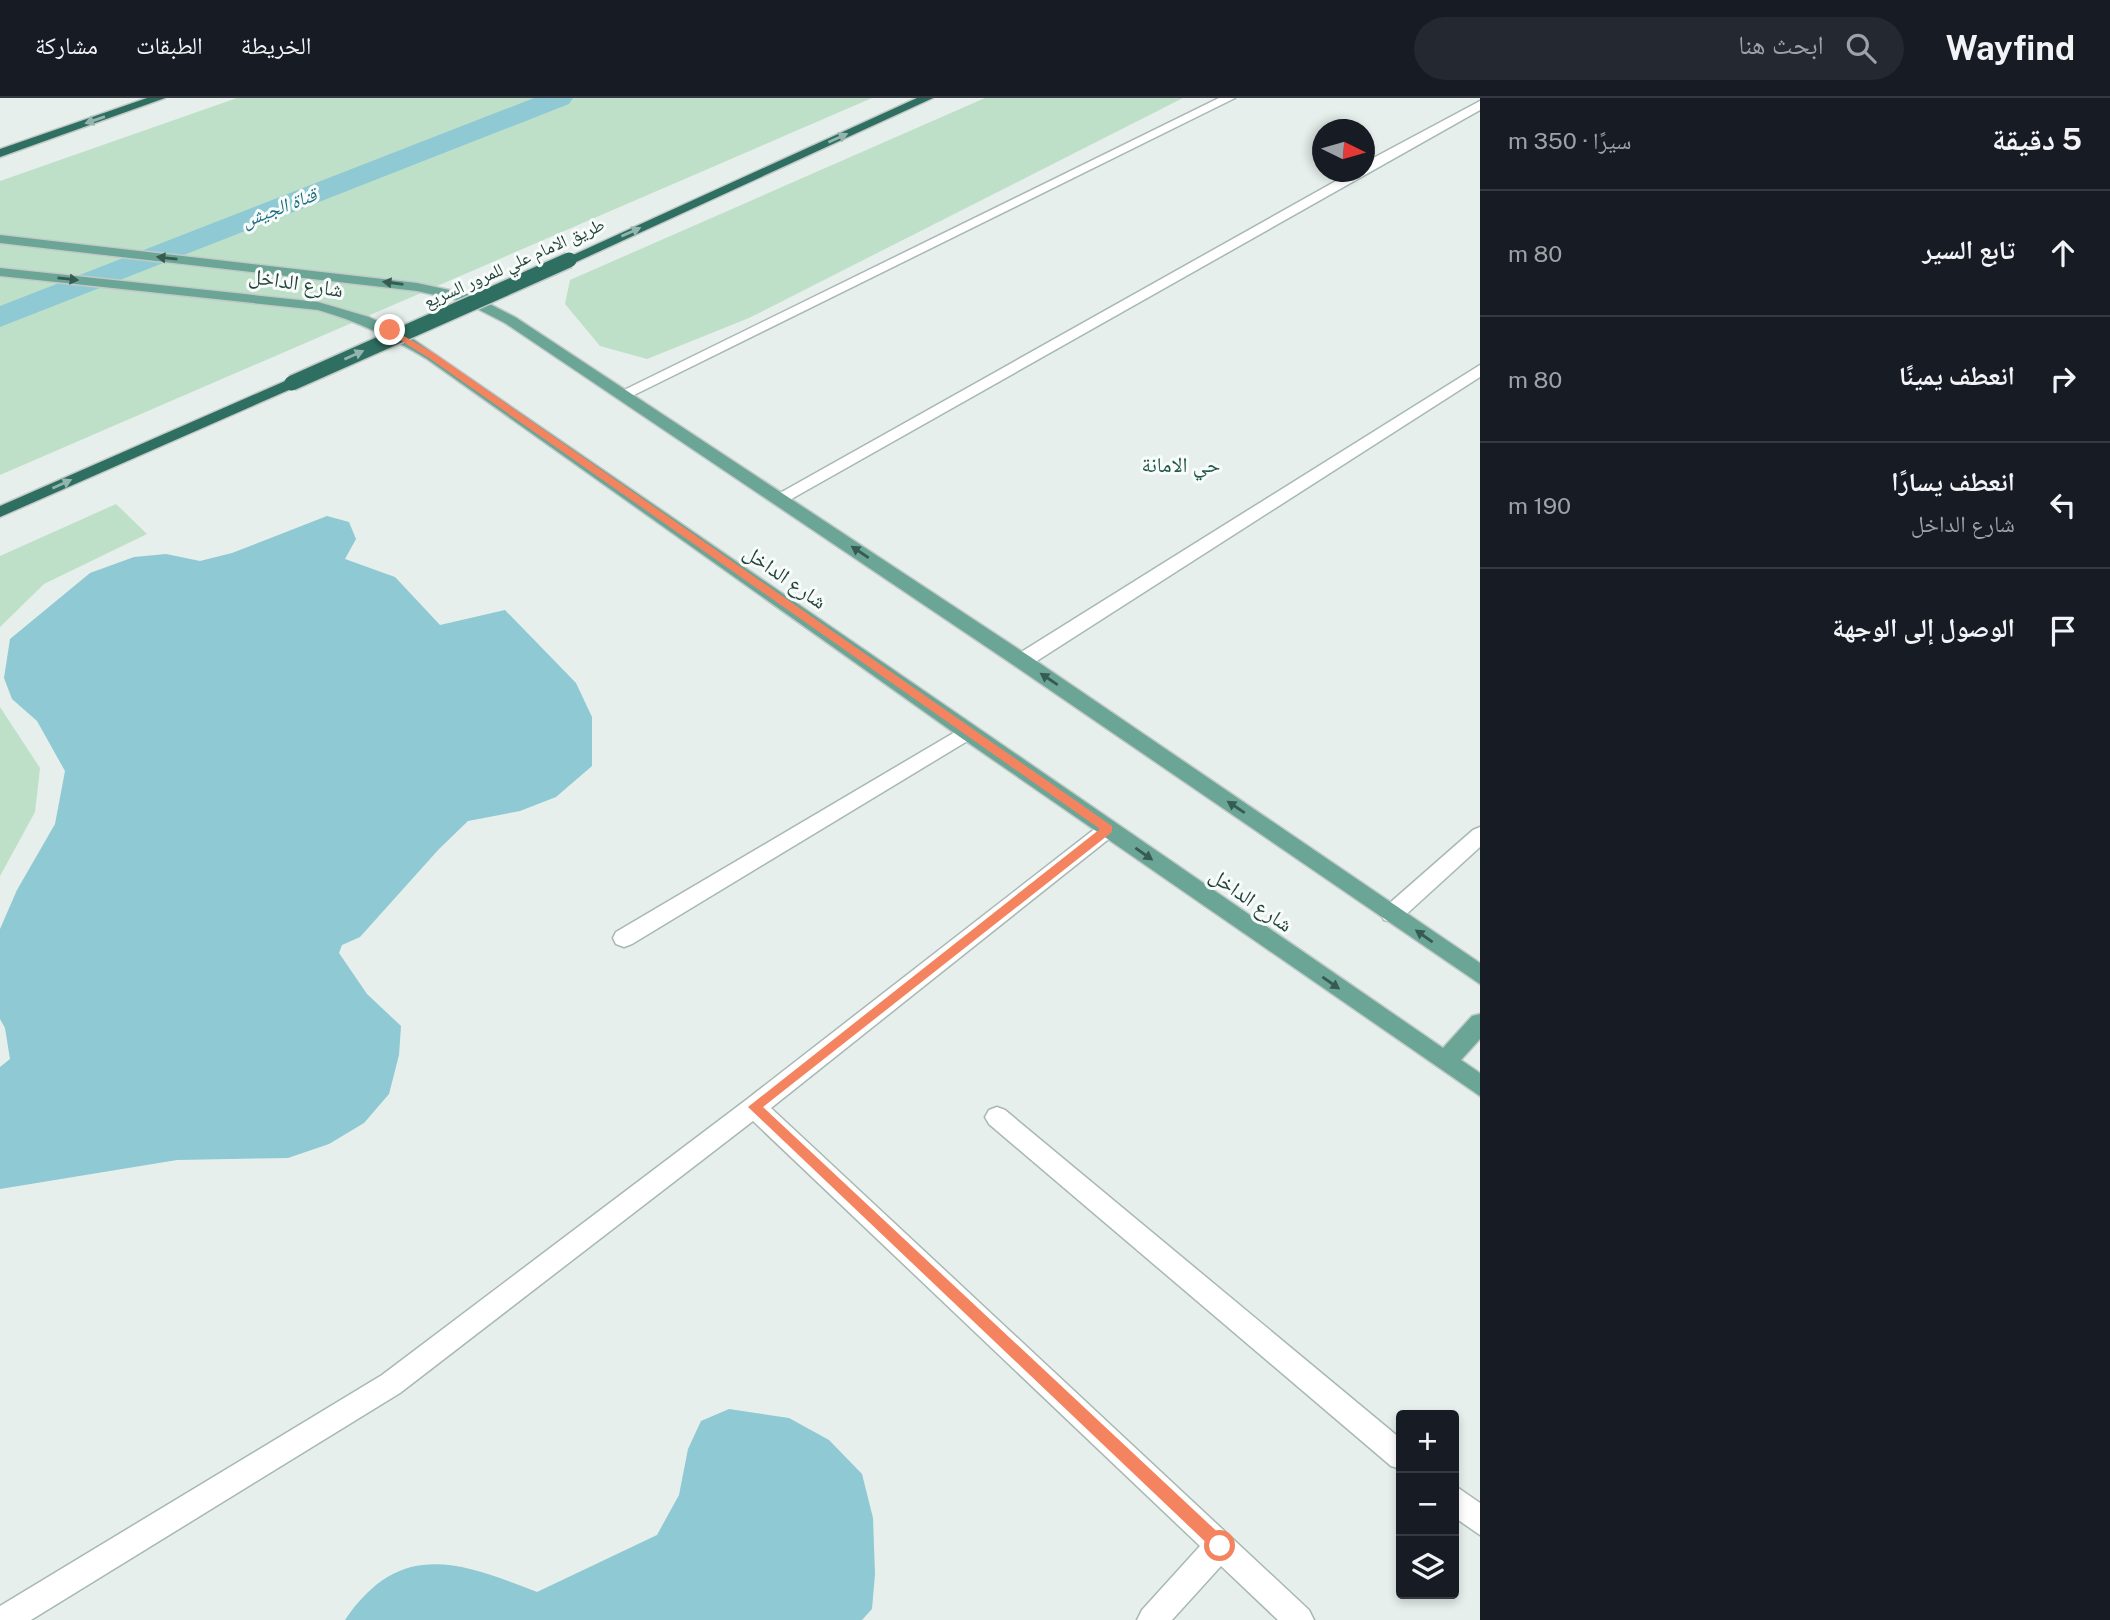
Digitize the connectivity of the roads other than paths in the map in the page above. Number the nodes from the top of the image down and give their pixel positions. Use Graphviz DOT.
graph roads {
  1 [pos="159,98"];
  2 [pos="927,98"];
  3 [pos="1229,98"];
  4 [pos="1480,104"];
  5 [pos="0,153"];
  6 [pos="1375,163"];
  7 [pos="1342,182"];
  8 [pos="0,239"];
  9 [pos="0,272"];
  10 [pos="1480,370"];
  11 [pos="624,394"];
  12 [pos="779,498"];
  13 [pos="0,512"];
  14 [pos="1022,661"];
  15 [pos="967,732"];
  16 [pos="1108,829"];
  17 [pos="1480,835"];
  18 [pos="1392,914"];
  19 [pos="624,938"];
  20 [pos="1480,975"];
  21 [pos="1480,1023"];
  22 [pos="1445,1062"];
  23 [pos="1480,1086"];
  24 [pos="754,1107"];
  25 [pos="997,1117"];
  26 [pos="1396,1451"];
  27 [pos="1459,1503"];
  28 [pos="1480,1521"];
  29 [pos="1220,1546"];
  30 [pos="7,1618"];
  31 [pos="1152,1620"];
  32 [pos="1299,1620"];
  1 -- 5 [label="highway, one-way"];
  13 -- 2 [label="highway, طريق الامام علي للمرور السريع, one-way, bridge"];
  3 -- 11 [label="street"];
  4 -- 6 [label="street"];
  7 -- 12 [label="street"];
  11 -- 8 [label="main road, شارع الداخل, one-way"];
  9 -- 15 [label="main road, شارع الداخل, one-way"];
  10 -- 14 [label="street"];
  11 -- 12 [label="main road, شارع الداخل"];
  14 -- 12 [label="main road, شارع الداخل, one-way"];
  18 -- 14 [label="main road, شارع الداخل, one-way"];
  15 -- 16 [label="main road, شارع الداخل"];
  15 -- 19 [label="street"];
  16 -- 22 [label="main road, شارع الداخل, one-way"];
  16 -- 24 [label="street"];
  17 -- 18 [label="street"];
  20 -- 18 [label="main road, شارع الداخل, one-way"];
  21 -- 22 [label="main road"];
  22 -- 23 [label="main road, شارع الداخل"];
  24 -- 29 [label="street"];
  24 -- 30 [label="street"];
  25 -- 26 [label="street"];
  27 -- 28 [label="street"];
  29 -- 31 [label="street"];
  29 -- 32 [label="street"];
}
